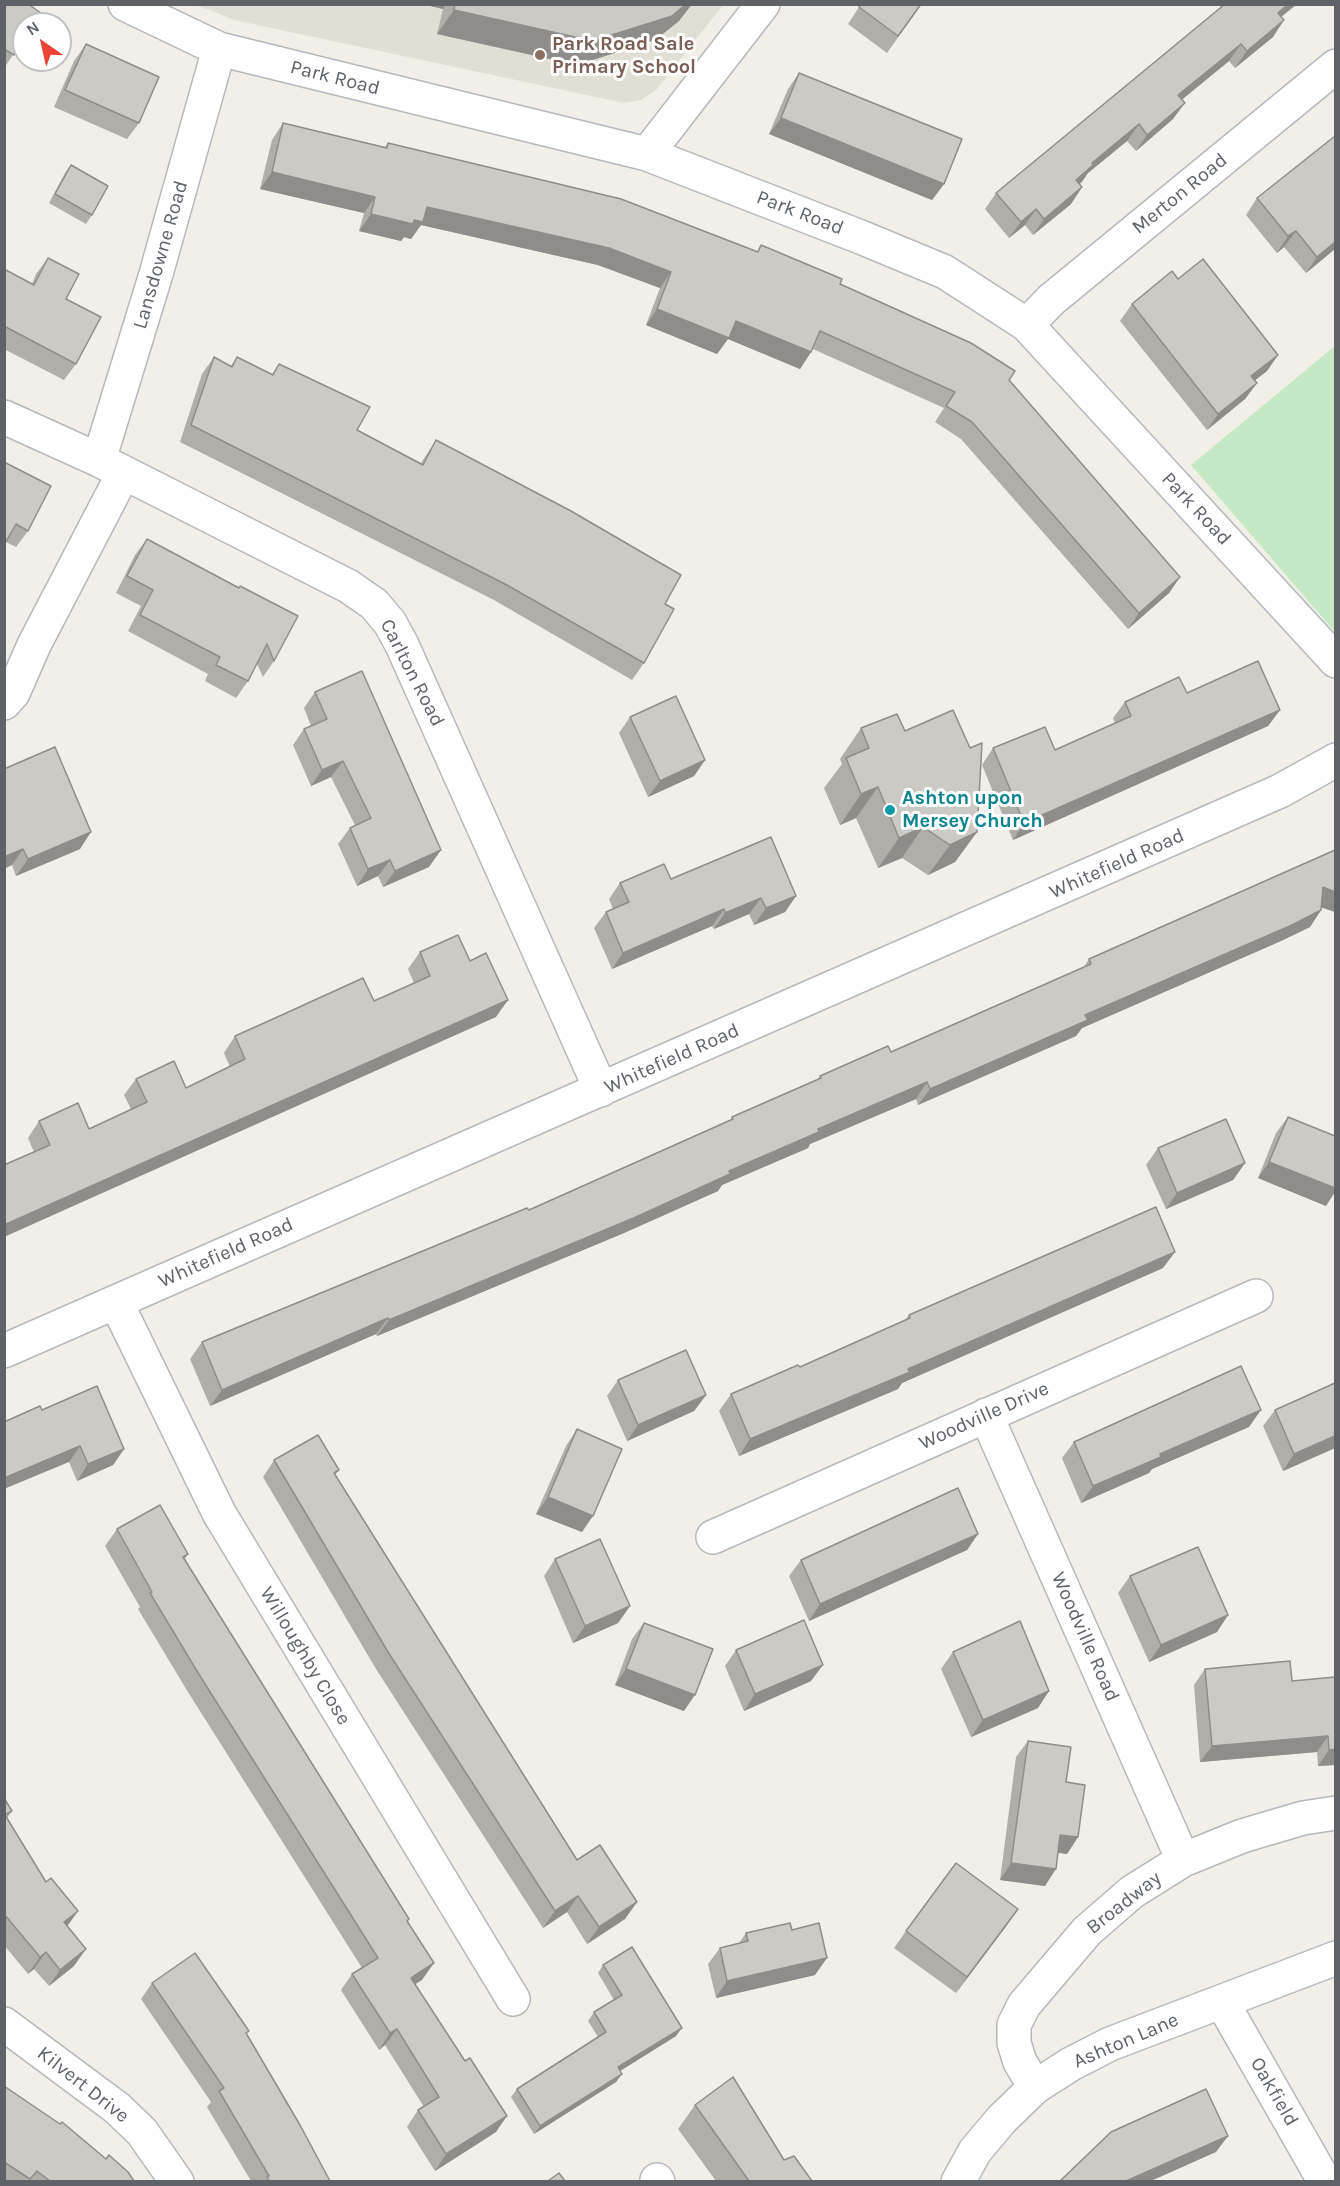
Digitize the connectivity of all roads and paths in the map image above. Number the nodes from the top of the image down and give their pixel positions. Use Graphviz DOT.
graph roads {
  1 [pos="124,4"];
  2 [pos="764,4"];
  3 [pos="219,50"];
  4 [pos="1335,66"];
  5 [pos="646,154"];
  6 [pos="1027,325"];
  7 [pos="4,417"];
  8 [pos="111,467"];
  9 [pos="1335,661"];
  10 [pos="4,703"];
  11 [pos="1335,760"];
  12 [pos="601,1089"];
  13 [pos="1256,1296"];
  14 [pos="116,1302"];
  15 [pos="4,1351"];
  16 [pos="987,1415"];
  17 [pos="713,1537"];
  18 [pos="1335,1813"];
  19 [pos="1183,1860"];
  20 [pos="1335,1958"];
  21 [pos="513,1999"];
  22 [pos="1222,2002"];
  23 [pos="4,2024"];
  24 [pos="1035,2087"];
  25 [pos="177,2181"];
  26 [pos="958,2181"];
  27 [pos="1326,2181"];
  1 -- 3 [label="street, Park Road"];
  2 -- 5 [label="street"];
  3 -- 5 [label="street, Park Road"];
  3 -- 8 [label="street, Lansdowne Road"];
  4 -- 6 [label="street, Merton Road"];
  5 -- 6 [label="street, Park Road"];
  6 -- 9 [label="street, Park Road"];
  7 -- 8 [label="street, Carlton Road"];
  8 -- 10 [label="street, Lansdowne Road"];
  8 -- 12 [label="street, Carlton Road"];
  11 -- 12 [label="street, Whitefield Road"];
  12 -- 14 [label="street, Whitefield Road"];
  13 -- 16 [label="street, Woodville Drive"];
  14 -- 15 [label="street, Whitefield Road"];
  14 -- 21 [label="street, Willoughby Close"];
  16 -- 17 [label="street, Woodville Drive"];
  16 -- 19 [label="street, Woodville Road"];
  18 -- 19 [label="street, Broadway"];
  19 -- 24 [label="street, Broadway"];
  20 -- 22 [label="street, Ashton Lane"];
  22 -- 24 [label="street, Ashton Lane"];
  22 -- 27 [label="street, Oakfield"];
  23 -- 25 [label="street, Kilvert Drive"];
  24 -- 26 [label="street, Ashton Lane"];
}
